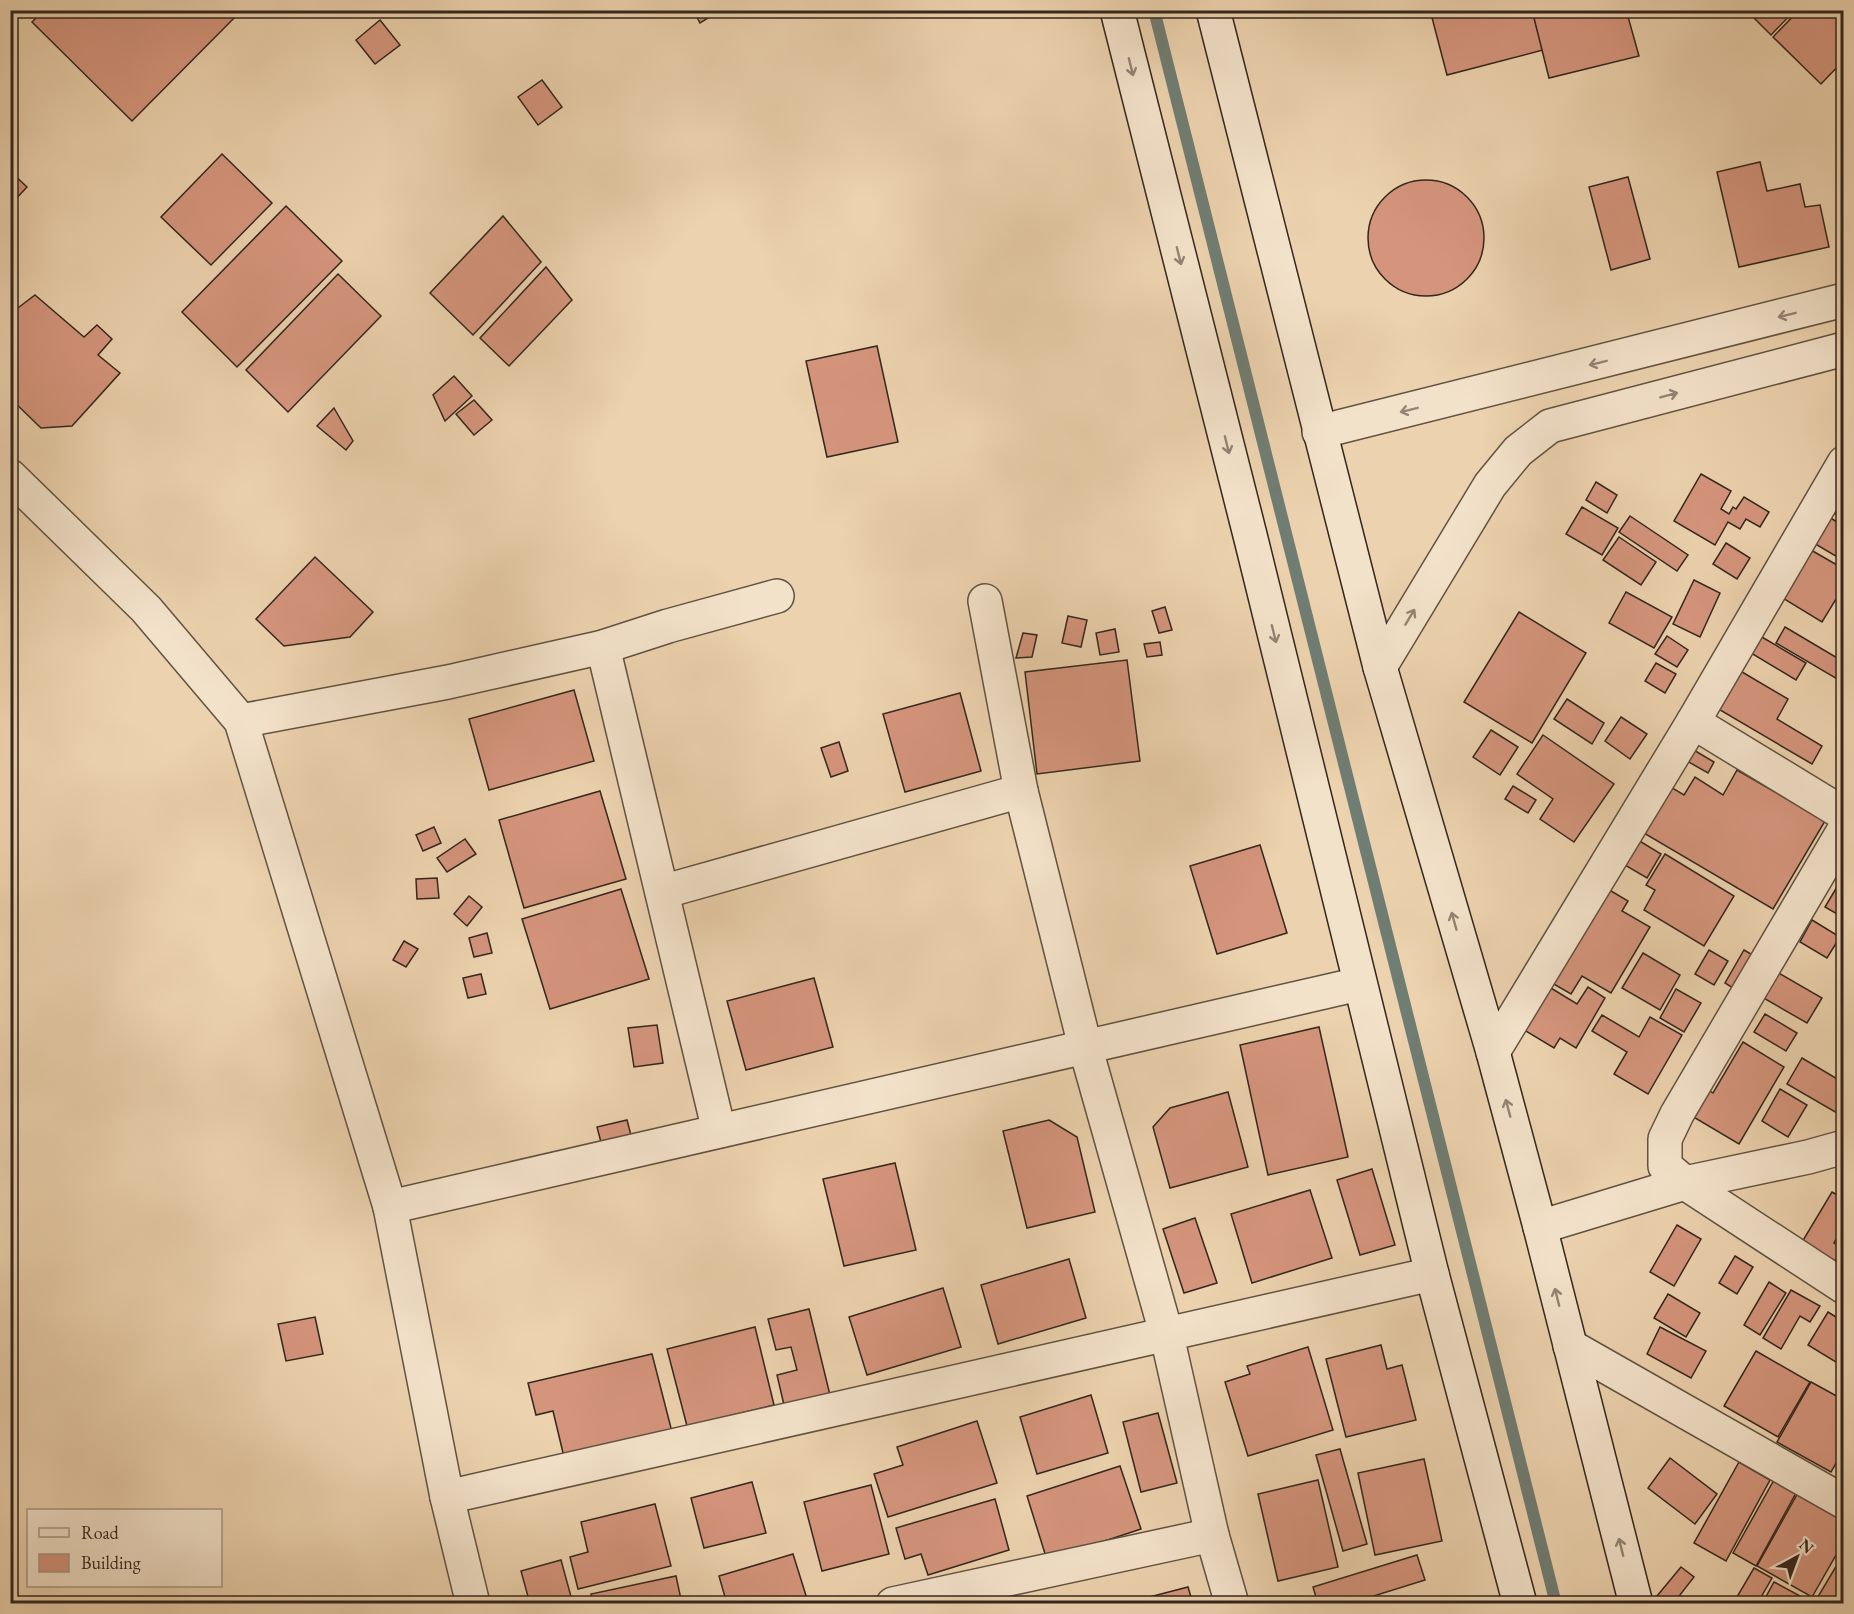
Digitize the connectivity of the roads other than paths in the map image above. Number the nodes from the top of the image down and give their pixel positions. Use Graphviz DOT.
graph roads {
  1 [pos="1117,10"];
  2 [pos="1213,10"];
  3 [pos="1844,300"];
  4 [pos="1844,349"];
  5 [pos="1319,432"];
  6 [pos="1844,463"];
  7 [pos="10,476"];
  8 [pos="777,596"];
  9 [pos="985,601"];
  10 [pos="603,647"];
  11 [pos="1380,667"];
  12 [pos="242,721"];
  13 [pos="1693,722"];
  14 [pos="1021,791"];
  15 [pos="1844,814"];
  16 [pos="1844,830"];
  17 [pos="662,892"];
  18 [pos="1359,984"];
  19 [pos="1084,1046"];
  20 [pos="1493,1052"];
  21 [pos="719,1131"];
  22 [pos="1844,1147"];
  23 [pos="1685,1183"];
  24 [pos="390,1206"];
  25 [pos="1540,1227"];
  26 [pos="1432,1274"];
  27 [pos="1844,1287"];
  28 [pos="1167,1336"];
  29 [pos="1570,1346"];
  30 [pos="447,1497"];
  31 [pos="1844,1502"];
  32 [pos="1212,1535"];
  33 [pos="1001,1592"];
  34 [pos="473,1604"];
  35 [pos="893,1604"];
  36 [pos="1232,1604"];
  37 [pos="1520,1604"];
  38 [pos="1636,1604"];
  1 -- 18 [label="street, one-way"];
  2 -- 5 [label="street"];
  3 -- 5 [label="street, one-way"];
  11 -- 4 [label="street, one-way"];
  5 -- 11 [label="street"];
  6 -- 13 [label="street"];
  7 -- 12 [label="street"];
  8 -- 10 [label="street"];
  9 -- 14 [label="street"];
  10 -- 12 [label="street"];
  10 -- 17 [label="street"];
  20 -- 11 [label="street, one-way"];
  12 -- 24 [label="street"];
  13 -- 15 [label="street"];
  13 -- 20 [label="street"];
  14 -- 17 [label="street"];
  14 -- 19 [label="street"];
  16 -- 23 [label="street"];
  17 -- 21 [label="street"];
  18 -- 19 [label="street"];
  18 -- 26 [label="street"];
  19 -- 21 [label="street"];
  19 -- 28 [label="street"];
  25 -- 20 [label="street, one-way"];
  21 -- 24 [label="street"];
  22 -- 23 [label="street"];
  23 -- 25 [label="street"];
  23 -- 27 [label="street"];
  24 -- 30 [label="street"];
  29 -- 25 [label="street, one-way"];
  26 -- 28 [label="street"];
  26 -- 37 [label="street"];
  28 -- 30 [label="street"];
  28 -- 32 [label="street"];
  29 -- 31 [label="street"];
  38 -- 29 [label="street, one-way"];
  30 -- 34 [label="street"];
  32 -- 33 [label="street"];
  32 -- 36 [label="street"];
  33 -- 35 [label="street"];
}
